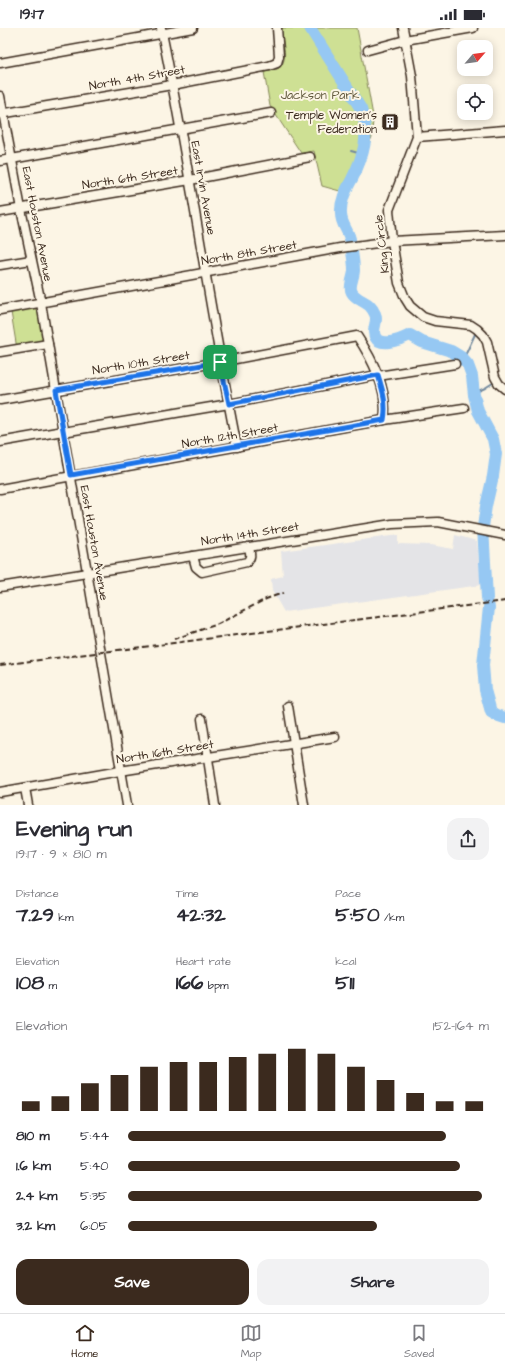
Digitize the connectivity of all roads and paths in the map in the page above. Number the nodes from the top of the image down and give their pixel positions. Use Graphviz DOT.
graph roads {
  1 [pos="193,28"];
  2 [pos="277,28"];
  3 [pos="403,28"];
  4 [pos="473,28"];
  5 [pos="161,31"];
  6 [pos="405,40"];
  7 [pos="368,50"];
  8 [pos="0,63"];
  9 [pos="172,84"];
  10 [pos="0,96"];
  11 [pos="271,113"];
  12 [pos="2,114"];
  13 [pos="181,129"];
  14 [pos="505,130"];
  15 [pos="417,137"];
  16 [pos="310,157"];
  17 [pos="12,159"];
  18 [pos="0,162"];
  19 [pos="190,180"];
  20 [pos="21,209"];
  21 [pos="0,212"];
  22 [pos="505,235"];
  23 [pos="392,241"];
  24 [pos="31,260"];
  25 [pos="0,265"];
  26 [pos="205,273"];
  27 [pos="41,303"];
  28 [pos="0,310"];
  29 [pos="48,344"];
  30 [pos="0,352"];
  31 [pos="220,362"];
  32 [pos="455,364"];
  33 [pos="378,376"];
  34 [pos="505,389"];
  35 [pos="56,390"];
  36 [pos="0,400"];
  37 [pos="229,404"];
  38 [pos="464,408"];
  39 [pos="384,420"];
  40 [pos="63,432"];
  41 [pos="0,442"];
  42 [pos="237,447"];
  43 [pos="71,475"];
  44 [pos="0,488"];
  45 [pos="505,535"];
  46 [pos="249,547"];
  47 [pos="193,556"];
  48 [pos="88,573"];
  49 [pos="0,587"];
  50 [pos="288,706"];
  51 [pos="202,719"];
  52 [pos="334,737"];
  53 [pos="294,744"];
  54 [pos="208,757"];
  55 [pos="120,771"];
  56 [pos="25,788"];
  57 [pos="0,792"];
  58 [pos="28,805"];
  59 [pos="126,805"];
  60 [pos="215,805"];
  61 [pos="304,805"];
  1 -- 5 [label="street"];
  2 -- 9 [label="street, North 4th Street"];
  3 -- 6 [label="street, King Circle"];
  4 -- 6 [label="street"];
  5 -- 8 [label="street"];
  5 -- 9 [label="street, East Irvin Avenue"];
  6 -- 7 [label="street"];
  6 -- 15 [label="street, King Circle"];
  9 -- 12 [label="street, North 4th Street"];
  9 -- 13 [label="street, East Irvin Avenue"];
  10 -- 12 [label="street, East Houston Avenue"];
  11 -- 13 [label="street"];
  12 -- 17 [label="street, East Houston Avenue"];
  13 -- 17 [label="street"];
  13 -- 19 [label="street, East Irvin Avenue"];
  14 -- 15 [label="street"];
  15 -- 23 [label="street, King Circle"];
  16 -- 19 [label="street, North 6th Street"];
  17 -- 18 [label="street"];
  17 -- 20 [label="street, East Houston Avenue"];
  19 -- 20 [label="street, North 6th Street"];
  19 -- 26 [label="street, East Irvin Avenue"];
  20 -- 21 [label="street, North 6th Street"];
  20 -- 24 [label="street, East Houston Avenue"];
  22 -- 23 [label="street, North 8th Street"];
  23 -- 26 [label="street, North 8th Street"];
  23 -- 34 [label="street, King Circle"];
  24 -- 25 [label="street"];
  24 -- 27 [label="street, East Houston Avenue"];
  26 -- 27 [label="street, North 8th Street"];
  26 -- 31 [label="street, East Irvin Avenue"];
  27 -- 28 [label="street, North 8th Street"];
  27 -- 29 [label="street, East Houston Avenue"];
  29 -- 30 [label="street"];
  29 -- 35 [label="street, East Houston Avenue"];
  31 -- 33 [label="street, North 10th Street"];
  31 -- 35 [label="street, North 10th Street"];
  31 -- 37 [label="street, East Irvin Avenue"];
  32 -- 33 [label="street"];
  33 -- 37 [label="street"];
  33 -- 39 [label="street"];
  35 -- 36 [label="street, North 10th Street"];
  35 -- 40 [label="street, East Houston Avenue"];
  37 -- 40 [label="street"];
  37 -- 42 [label="street, East Irvin Avenue"];
  38 -- 39 [label="street, North 12th Street"];
  39 -- 42 [label="street, North 12th Street"];
  40 -- 41 [label="street"];
  40 -- 43 [label="street, East Houston Avenue"];
  42 -- 43 [label="street, North 12th Street"];
  43 -- 44 [label="street, North 12th Street"];
  43 -- 48 [label="street, East Houston Avenue"];
  45 -- 46 [label="street, North 14th Street"];
  46 -- 47 [label="street, North 14th Street"];
  46 -- 47 [label="street"];
  47 -- 48 [label="street, North 14th Street"];
  48 -- 49 [label="street, North 14th Street"];
  48 -- 55 [label="street, East Houston Avenue"];
  50 -- 53 [label="street"];
  51 -- 54 [label="street"];
  52 -- 53 [label="street, North 16th Street"];
  53 -- 54 [label="street, North 16th Street"];
  53 -- 61 [label="street"];
  54 -- 55 [label="street, North 16th Street"];
  54 -- 60 [label="street"];
  55 -- 56 [label="street, North 16th Street"];
  55 -- 59 [label="street, East Houston Avenue"];
  56 -- 57 [label="street, North 16th Street"];
  56 -- 58 [label="street"];
}
